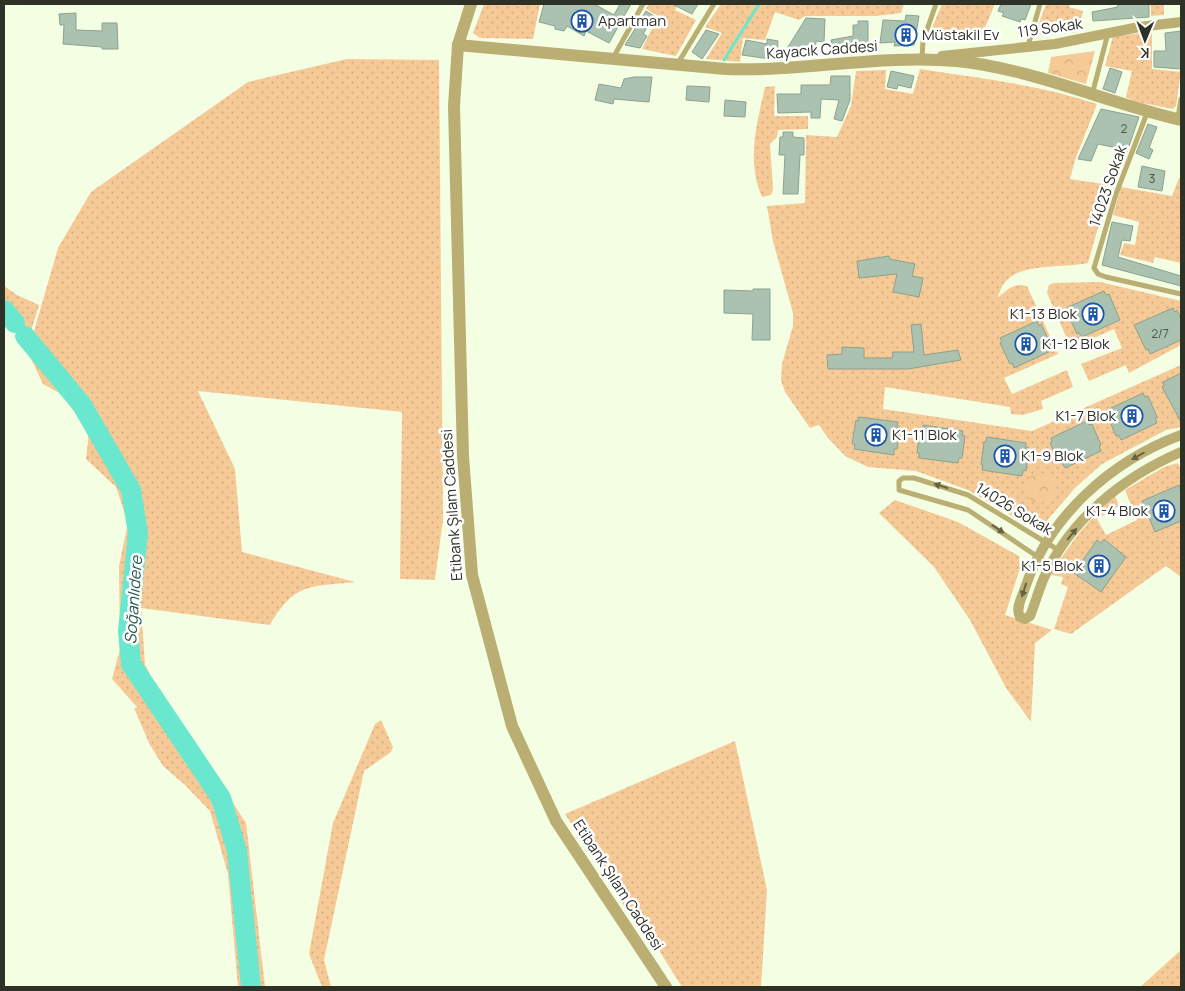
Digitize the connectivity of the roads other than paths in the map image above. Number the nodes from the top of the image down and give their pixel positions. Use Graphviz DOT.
graph roads {
  1 [pos="471,4"];
  2 [pos="643,4"];
  3 [pos="714,4"];
  4 [pos="936,4"];
  5 [pos="1040,4"];
  6 [pos="1181,22"];
  7 [pos="1108,33"];
  8 [pos="458,45"];
  9 [pos="1028,46"];
  10 [pos="922,58"];
  11 [pos="611,60"];
  12 [pos="676,66"];
  13 [pos="1092,95"];
  14 [pos="1181,99"];
  15 [pos="1147,112"];
  16 [pos="1180,119"];
  17 [pos="1181,294"];
  18 [pos="1181,435"];
  19 [pos="1181,452"];
  20 [pos="1046,542"];
  21 [pos="1060,551"];
  22 [pos="1038,557"];
  23 [pos="1051,566"];
  24 [pos="666,987"];
  1 -- 8 [label="street, Etibank Şılam Caddesi"];
  2 -- 11 [label="lane"];
  3 -- 12 [label="lane"];
  4 -- 10 [label="lane"];
  5 -- 9 [label="lane"];
  6 -- 7 [label="street, 119 Sokak"];
  7 -- 9 [label="street, 119 Sokak"];
  7 -- 13 [label="lane"];
  8 -- 11 [label="street, Kayacık Caddesi"];
  8 -- 24 [label="street, Etibank Şılam Caddesi"];
  9 -- 10 [label="street, 119 Sokak"];
  10 -- 12 [label="street, Kayacık Caddesi"];
  10 -- 13 [label="street, Kayacık Caddesi"];
  11 -- 12 [label="street, Kayacık Caddesi"];
  13 -- 15 [label="street, Kayacık Caddesi"];
  14 -- 16 [label="lane"];
  15 -- 16 [label="street, Kayacık Caddesi"];
  15 -- 17 [label="lane, 14023 Sokak"];
  18 -- 20 [label="street, one-way"];
  21 -- 19 [label="street, one-way"];
  20 -- 21 [label="lane, 14026 Sokak"];
  20 -- 22 [label="street"];
  20 -- 22 [label="lane, 14026 Sokak, one-way"];
  21 -- 23 [label="street"];
  22 -- 23 [label="lane, 14026 Sokak"];
  22 -- 23 [label="street, one-way"];
}
